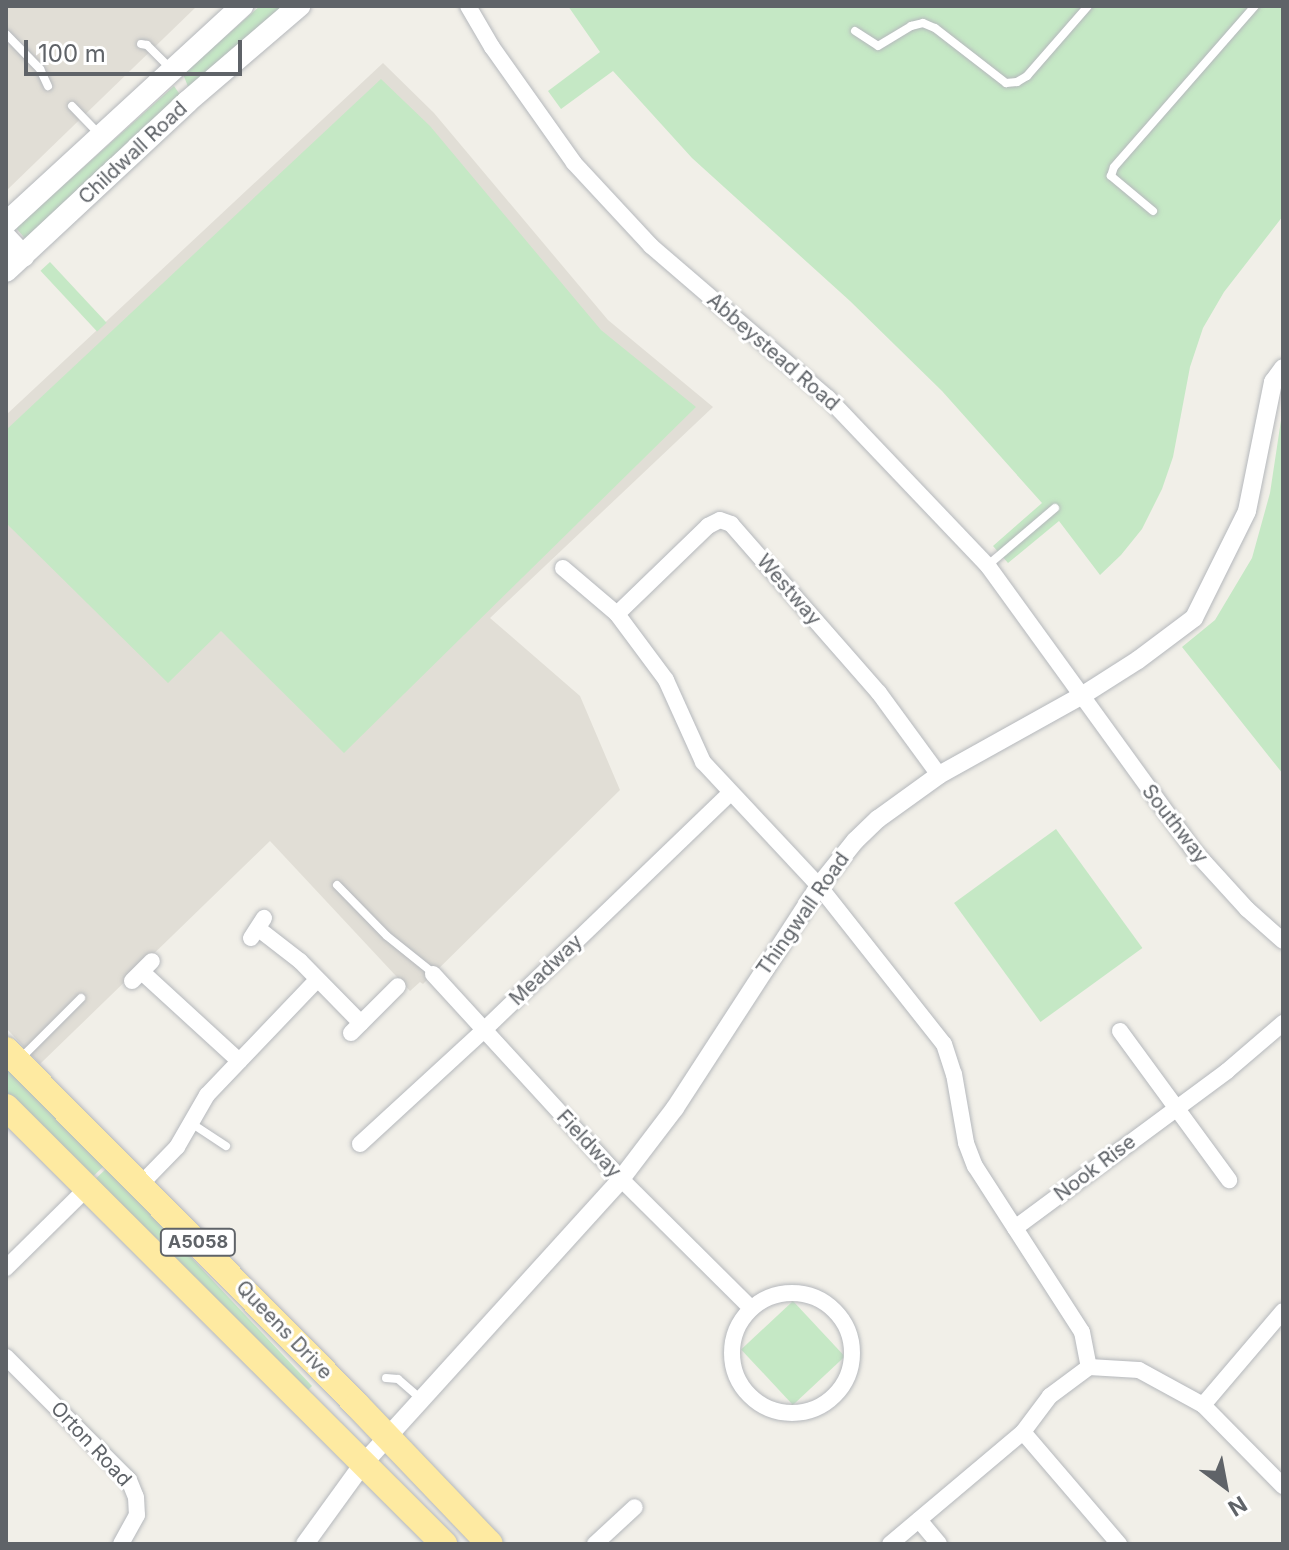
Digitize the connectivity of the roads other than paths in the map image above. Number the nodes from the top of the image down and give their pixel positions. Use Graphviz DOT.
graph roads {
  1 [pos="242,6"];
  2 [pos="299,6"];
  3 [pos="468,6"];
  4 [pos="1088,6"];
  5 [pos="1255,6"];
  6 [pos="855,31"];
  7 [pos="6,34"];
  8 [pos="141,44"];
  9 [pos="171,70"];
  10 [pos="48,86"];
  11 [pos="187,102"];
  12 [pos="72,106"];
  13 [pos="100,135"];
  14 [pos="1153,211"];
  15 [pos="6,223"];
  16 [pos="6,238"];
  17 [pos="23,256"];
  18 [pos="6,271"];
  19 [pos="1283,368"];
  20 [pos="1055,508"];
  21 [pos="988,566"];
  22 [pos="563,568"];
  23 [pos="617,614"];
  24 [pos="1083,695"];
  25 [pos="939,775"];
  26 [pos="730,793"];
  27 [pos="337,885"];
  28 [pos="819,886"];
  29 [pos="259,929"];
  30 [pos="1283,941"];
  31 [pos="142,972"];
  32 [pos="433,974"];
  33 [pos="317,980"];
  34 [pos="398,986"];
  35 [pos="81,998"];
  36 [pos="1283,1023"];
  37 [pos="484,1030"];
  38 [pos="1120,1031"];
  39 [pos="12,1056"];
  40 [pos="239,1061"];
  41 [pos="6,1107"];
  42 [pos="1174,1107"];
  43 [pos="190,1123"];
  44 [pos="360,1144"];
  45 [pos="226,1146"];
  46 [pos="621,1179"];
  47 [pos="1229,1180"];
  48 [pos="141,1184"];
  49 [pos="86,1189"];
  50 [pos="1015,1228"];
  51 [pos="6,1268"];
  52 [pos="751,1308"];
  53 [pos="1283,1311"];
  54 [pos="6,1357"];
  55 [pos="1089,1367"];
  56 [pos="386,1378"];
  57 [pos="422,1401"];
  58 [pos="1203,1405"];
  59 [pos="1023,1432"];
  60 [pos="388,1436"];
  61 [pos="363,1464"];
  62 [pos="1283,1486"];
  63 [pos="635,1507"];
  64 [pos="919,1520"];
  65 [pos="121,1544"];
  66 [pos="305,1544"];
  67 [pos="444,1544"];
  68 [pos="490,1544"];
  69 [pos="595,1544"];
  70 [pos="890,1544"];
  71 [pos="939,1544"];
  72 [pos="1119,1544"];
  1 -- 9 [label="main road, Childwall Road"];
  2 -- 11 [label="main road, Childwall Road"];
  3 -- 21 [label="street, Abbeystead Road"];
  4 -- 6 [label="lane"];
  5 -- 14 [label="lane"];
  7 -- 10 [label="lane"];
  8 -- 9 [label="lane"];
  9 -- 11 [label="main road"];
  9 -- 13 [label="main road, Childwall Road"];
  11 -- 17 [label="main road, Childwall Road"];
  12 -- 13 [label="lane"];
  13 -- 15 [label="main road, Childwall Road"];
  16 -- 17 [label="main road"];
  17 -- 18 [label="main road, Childwall Road"];
  19 -- 24 [label="street, Thingwall Road"];
  20 -- 21 [label="lane"];
  21 -- 24 [label="street, Abbeystead Road"];
  22 -- 23 [label="street"];
  23 -- 25 [label="street, Westway"];
  23 -- 26 [label="street"];
  24 -- 25 [label="street, Thingwall Road"];
  24 -- 30 [label="street, Southway"];
  25 -- 28 [label="street, Thingwall Road"];
  26 -- 28 [label="street"];
  26 -- 37 [label="street, Meadway"];
  27 -- 32 [label="lane"];
  28 -- 46 [label="street, Thingwall Road"];
  28 -- 50 [label="street"];
  29 -- 33 [label="street"];
  31 -- 40 [label="street"];
  32 -- 37 [label="street, Fieldway"];
  33 -- 34 [label="street"];
  33 -- 40 [label="street"];
  35 -- 39 [label="lane"];
  36 -- 42 [label="street, Nook Rise"];
  37 -- 44 [label="street, Meadway"];
  37 -- 46 [label="street, Fieldway"];
  38 -- 42 [label="street"];
  39 -- 48 [label="highway, Queens Drive / A5058"];
  40 -- 43 [label="street"];
  41 -- 49 [label="highway, Queens Drive / A5058"];
  42 -- 47 [label="street"];
  42 -- 50 [label="street, Nook Rise"];
  43 -- 45 [label="lane"];
  43 -- 48 [label="street"];
  46 -- 52 [label="street, Fieldway"];
  46 -- 57 [label="street, Thingwall Road"];
  48 -- 60 [label="highway, Queens Drive / A5058"];
  49 -- 51 [label="street"];
  49 -- 61 [label="highway, Queens Drive / A5058"];
  50 -- 55 [label="street"];
  52 -- 52 [label="street"];
  53 -- 58 [label="street"];
  54 -- 65 [label="street, Orton Road"];
  55 -- 58 [label="street"];
  55 -- 59 [label="street"];
  56 -- 57 [label="lane"];
  57 -- 60 [label="street, Thingwall Road"];
  58 -- 62 [label="street"];
  59 -- 64 [label="street"];
  59 -- 72 [label="street"];
  60 -- 61 [label="street, Thingwall Road"];
  60 -- 68 [label="highway, Queens Drive / A5058"];
  61 -- 66 [label="street, Thingwall Road"];
  61 -- 67 [label="highway, Queens Drive / A5058"];
  63 -- 69 [label="street"];
  64 -- 70 [label="street"];
  64 -- 71 [label="street"];
}
